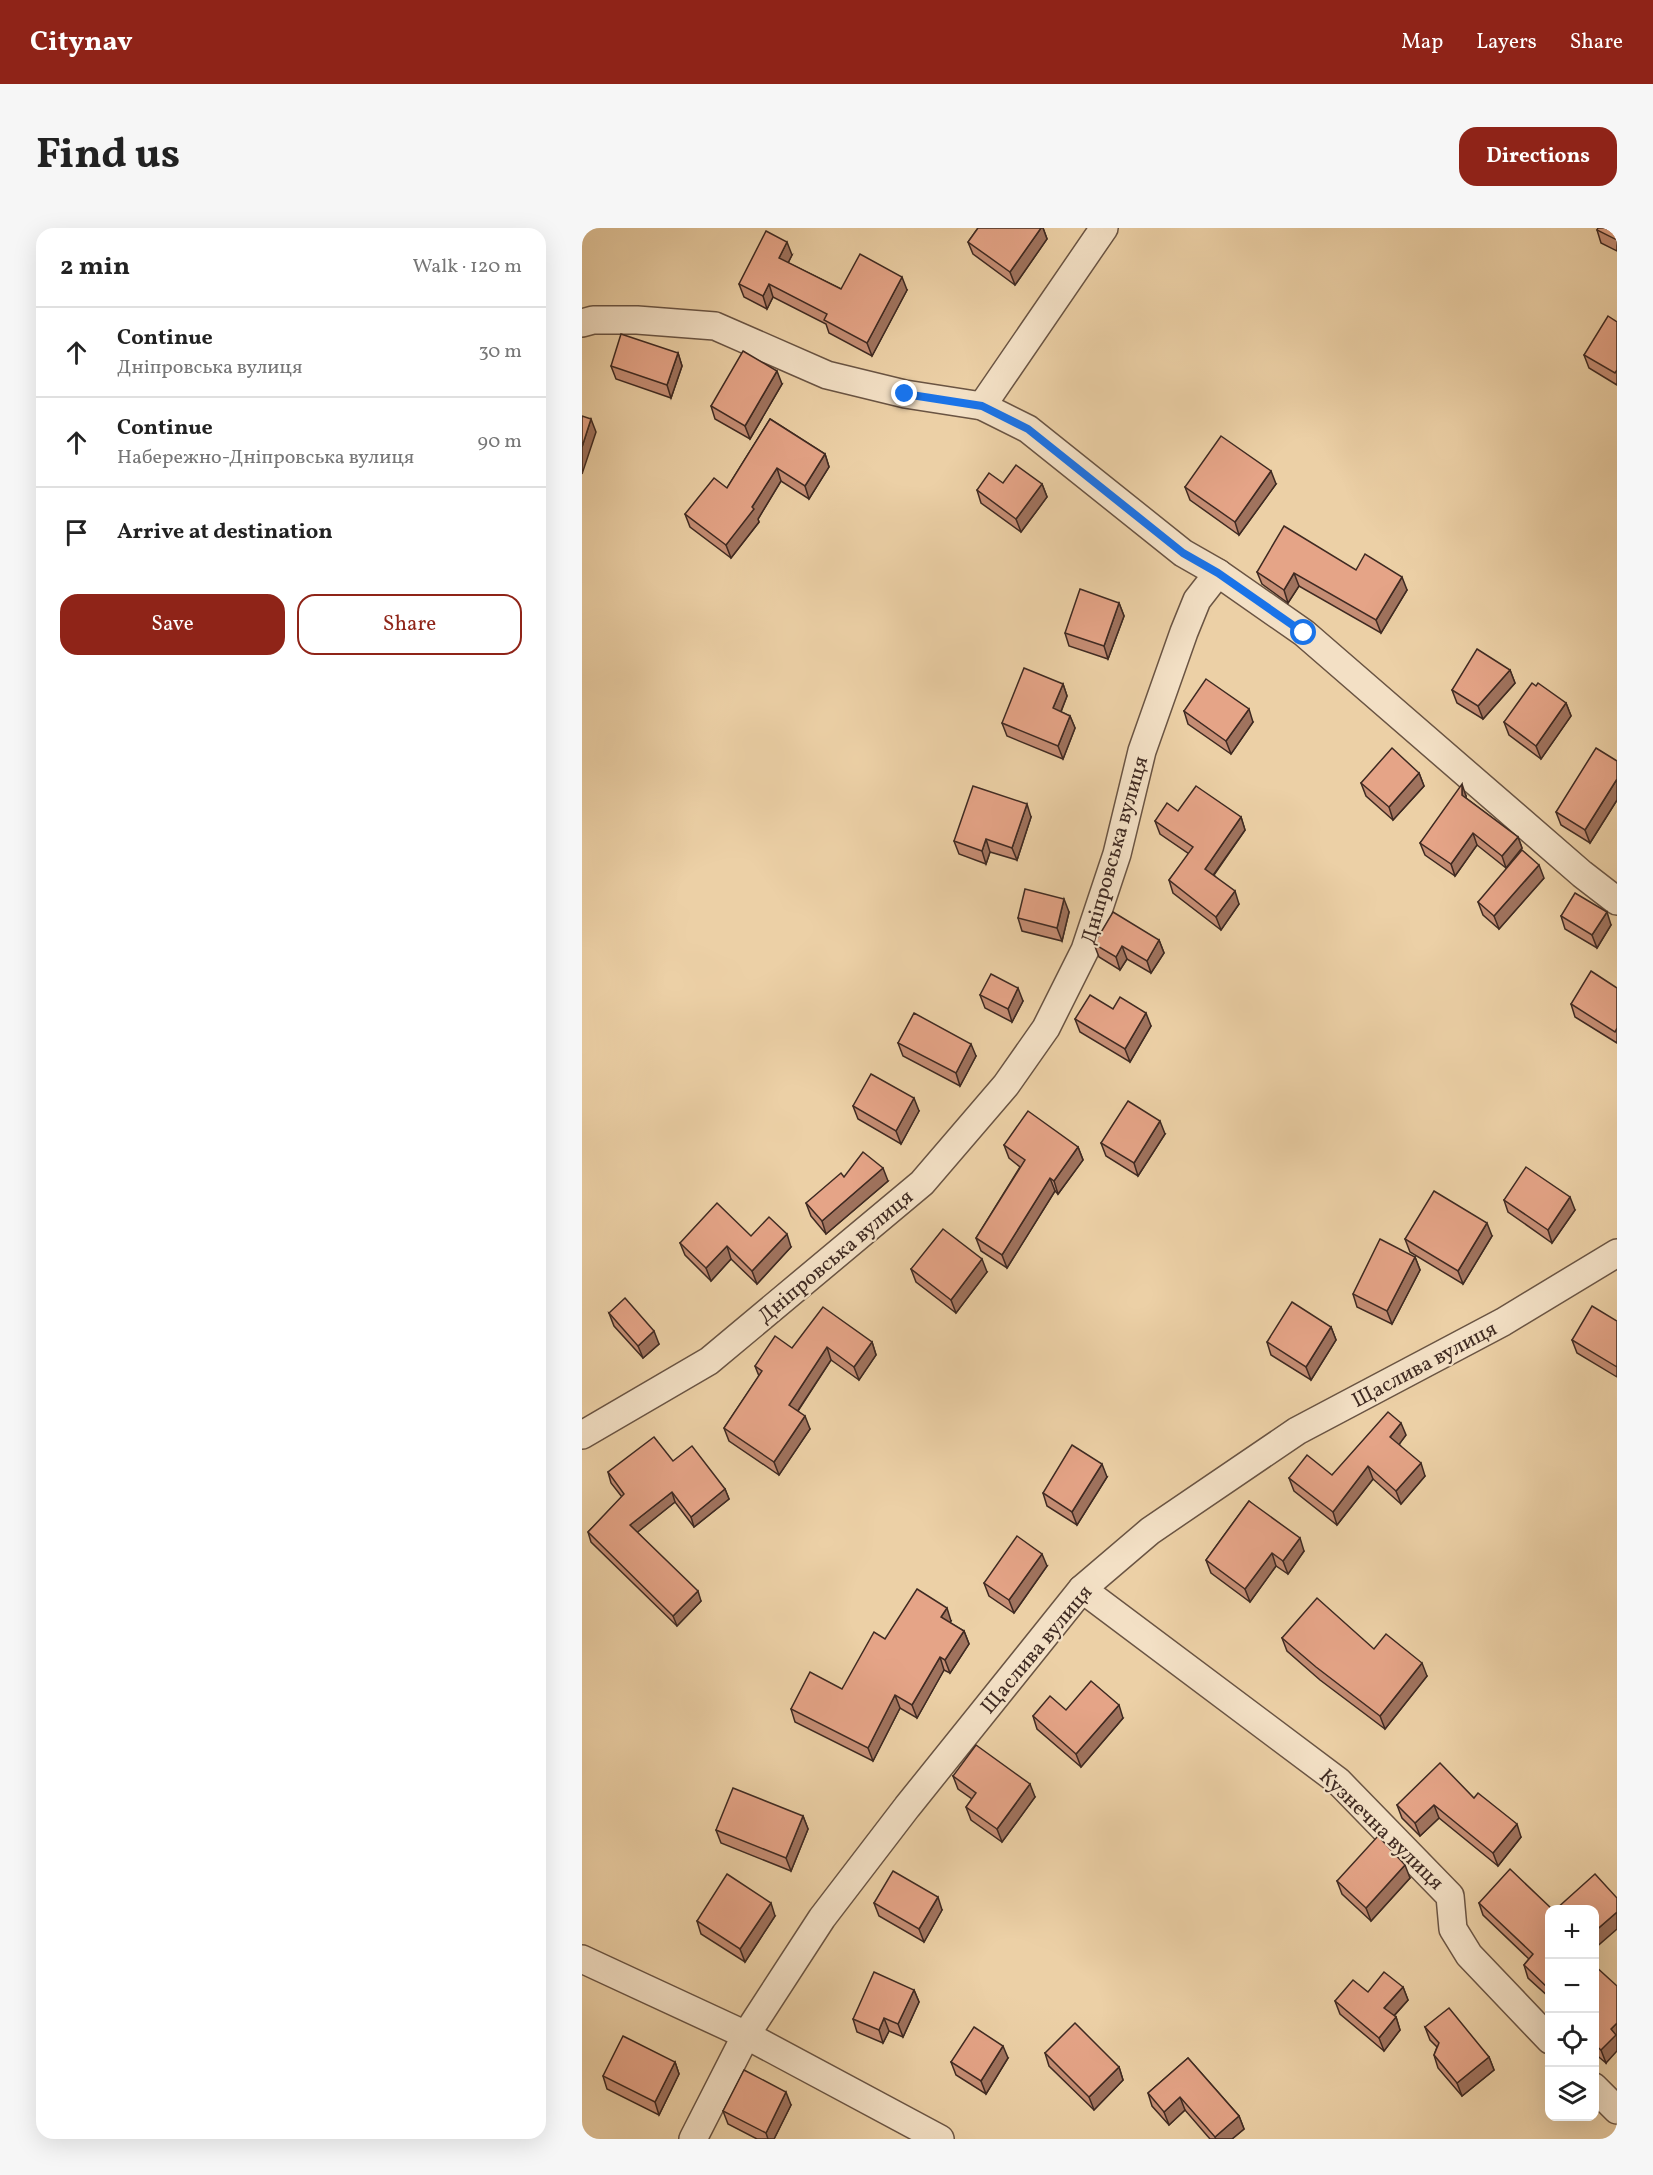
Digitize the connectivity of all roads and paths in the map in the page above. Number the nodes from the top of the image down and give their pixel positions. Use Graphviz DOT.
graph roads {
  1 [pos="1104,228"];
  2 [pos="582,323"];
  3 [pos="982,406"];
  4 [pos="1218,573"];
  5 [pos="1617,902"];
  6 [pos="1617,1253"];
  7 [pos="582,1435"];
  8 [pos="1082,1589"];
  9 [pos="582,1959"];
  10 [pos="746,2035"];
  11 [pos="1545,2035"];
  12 [pos="1599,2092"];
  13 [pos="1617,2110"];
  14 [pos="693,2139"];
  15 [pos="940,2139"];
  1 -- 3 [label="street"];
  2 -- 3 [label="street"];
  3 -- 4 [label="street"];
  4 -- 5 [label="street"];
  4 -- 7 [label="street, Дніпровська вулиця"];
  6 -- 8 [label="street, Щаслива вулиця"];
  8 -- 10 [label="street, Щаслива вулиця"];
  8 -- 11 [label="street, Кузнечна вулиця"];
  9 -- 10 [label="street"];
  10 -- 14 [label="street, Щаслива вулиця"];
  10 -- 15 [label="street"];
  12 -- 13 [label="street"];
}
